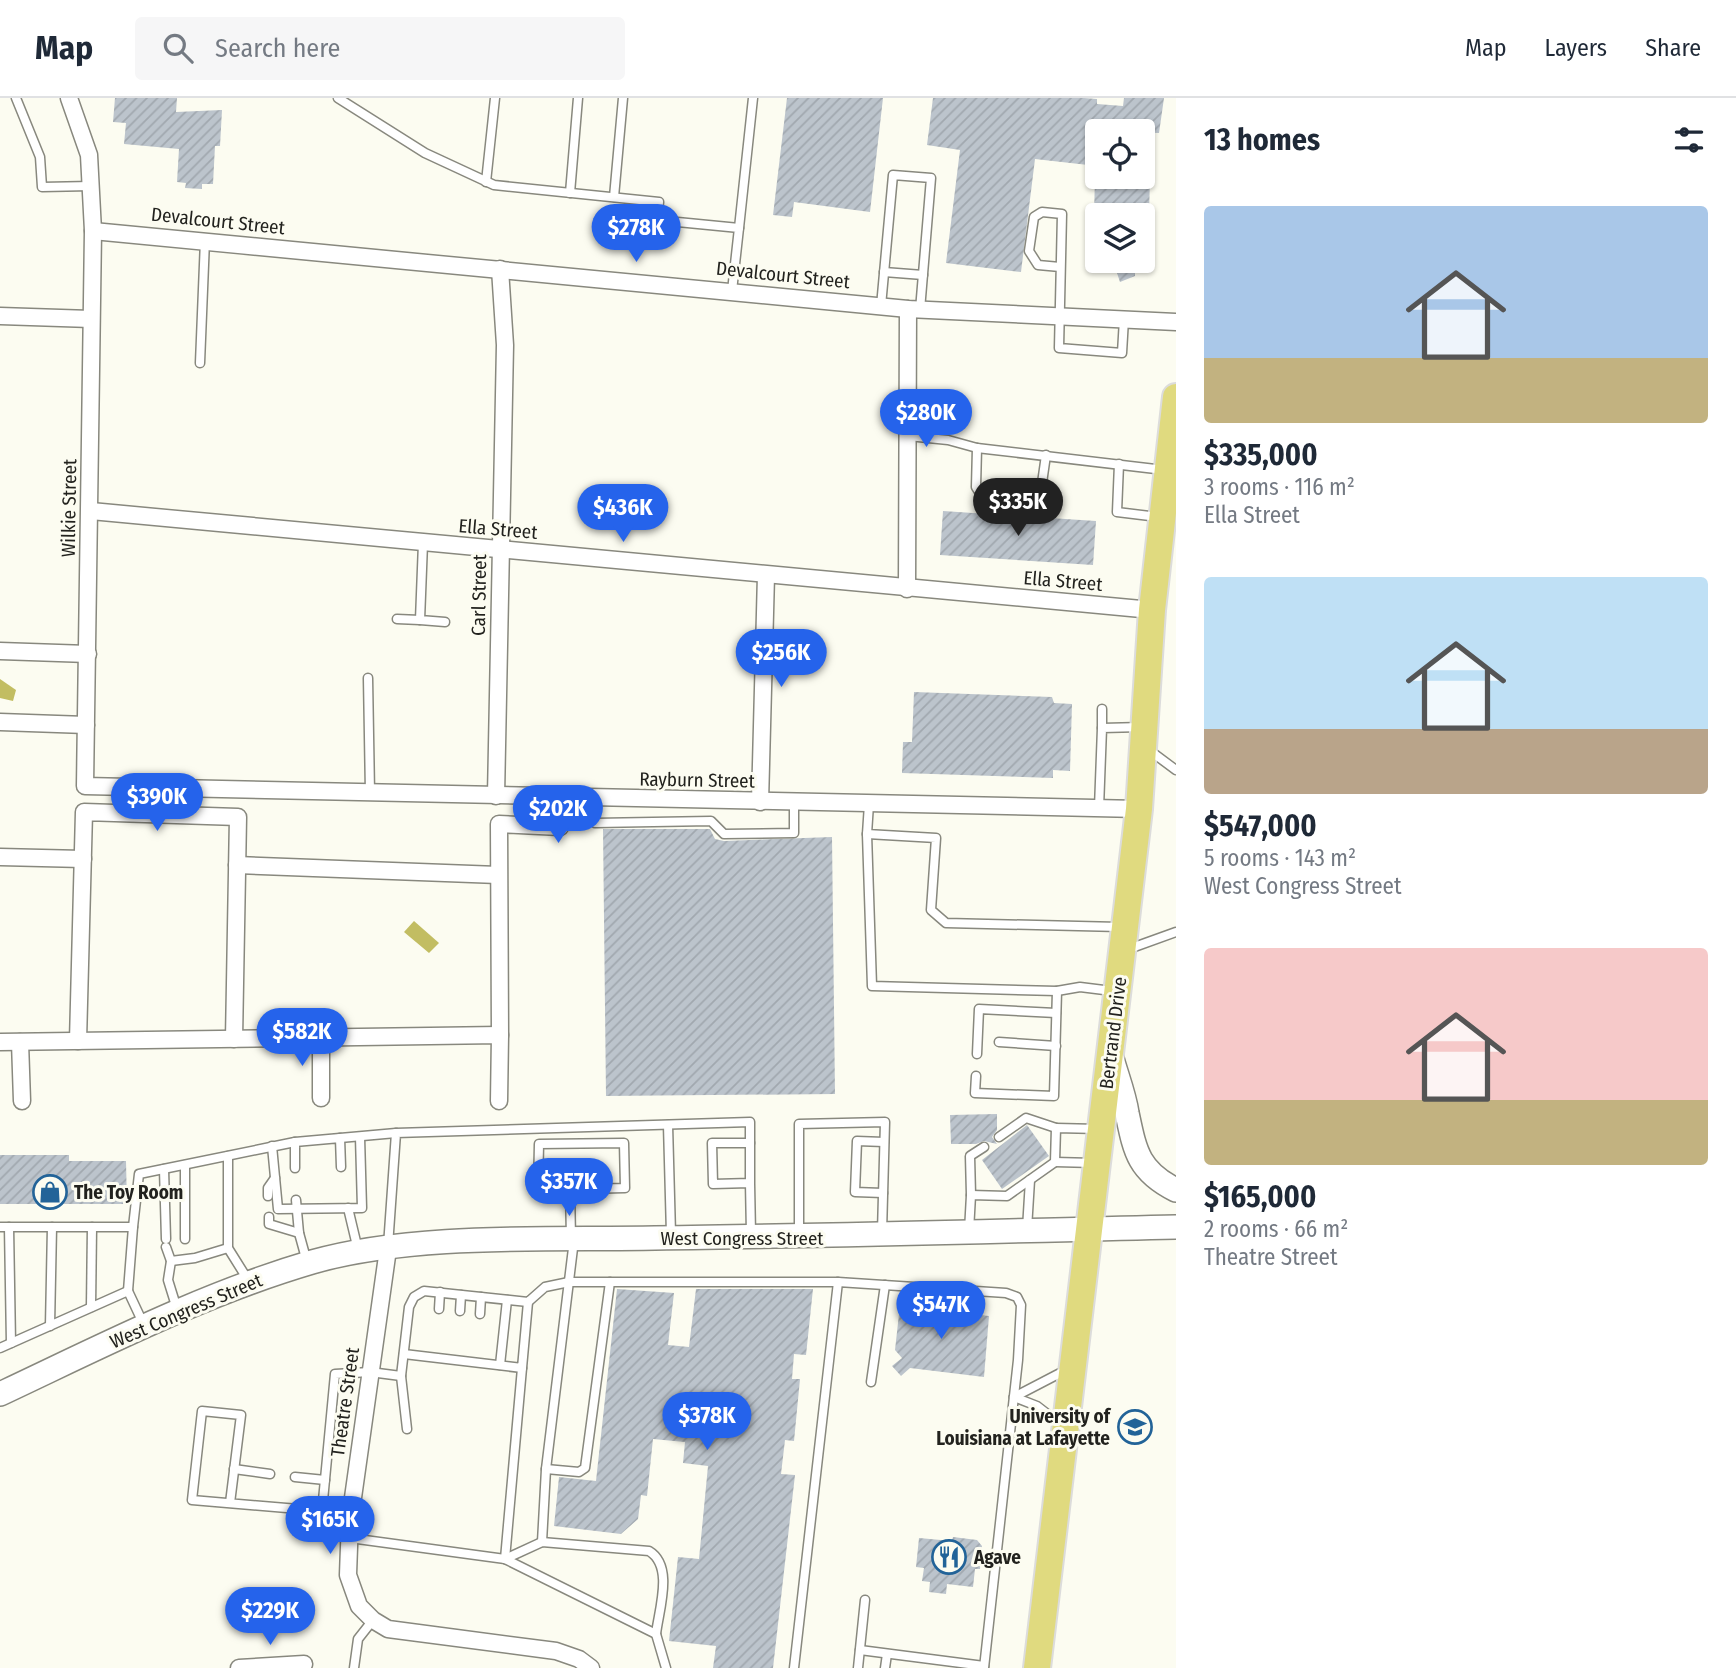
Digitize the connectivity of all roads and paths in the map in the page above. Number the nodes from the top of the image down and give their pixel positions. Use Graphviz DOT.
graph roads {
  1 [pos="16,98"];
  2 [pos="69,98"];
  3 [pos="338,98"];
  4 [pos="495,98"];
  5 [pos="578,98"];
  6 [pos="623,98"];
  7 [pos="753,98"];
  8 [pos="486,182"];
  9 [pos="91,186"];
  10 [pos="570,193"];
  11 [pos="614,197"];
  12 [pos="657,220"];
  13 [pos="740,228"];
  14 [pos="93,231"];
  15 [pos="205,240"];
  16 [pos="655,242"];
  17 [pos="1060,267"];
  18 [pos="500,269"];
  19 [pos="884,272"];
  20 [pos="923,275"];
  21 [pos="732,291"];
  22 [pos="881,306"];
  23 [pos="914,309"];
  24 [pos="0,316"];
  25 [pos="1060,316"];
  26 [pos="91,318"];
  27 [pos="1124,319"];
  28 [pos="1176,322"];
  29 [pos="200,363"];
  30 [pos="1176,397"];
  31 [pos="908,436"];
  32 [pos="977,448"];
  33 [pos="1046,455"];
  34 [pos="1119,464"];
  35 [pos="1170,480"];
  36 [pos="91,511"];
  37 [pos="1161,517"];
  38 [pos="423,543"];
  39 [pos="501,551"];
  40 [pos="766,575"];
  41 [pos="907,589"];
  42 [pos="1152,610"];
  43 [pos="397,619"];
  44 [pos="420,620"];
  45 [pos="445,622"];
  46 [pos="0,651"];
  47 [pos="88,654"];
  48 [pos="368,678"];
  49 [pos="1102,709"];
  50 [pos="0,722"];
  51 [pos="86,725"];
  52 [pos="1102,728"];
  53 [pos="1144,737"];
  54 [pos="1176,770"];
  55 [pos="85,786"];
  56 [pos="150,788"];
  57 [pos="239,790"];
  58 [pos="370,793"];
  59 [pos="496,796"];
  60 [pos="561,798"];
  61 [pos="594,799"];
  62 [pos="711,801"];
  63 [pos="760,802"];
  64 [pos="794,803"];
  65 [pos="869,804"];
  66 [pos="1098,808"];
  67 [pos="1139,809"];
  68 [pos="150,814"];
  69 [pos="238,817"];
  70 [pos="711,821"];
  71 [pos="867,834"];
  72 [pos="0,857"];
  73 [pos="83,859"];
  74 [pos="237,865"];
  75 [pos="498,875"];
  76 [pos="1176,932"];
  77 [pos="1125,939"];
  78 [pos="1057,991"];
  79 [pos="1118,992"];
  80 [pos="1056,1013"];
  81 [pos="500,1035"];
  82 [pos="321,1038"];
  83 [pos="234,1039"];
  84 [pos="78,1041"];
  85 [pos="0,1042"];
  86 [pos="20,1042"];
  87 [pos="999,1042"];
  88 [pos="1056,1046"];
  89 [pos="977,1054"];
  90 [pos="1111,1054"];
  91 [pos="976,1076"];
  92 [pos="321,1098"];
  93 [pos="22,1101"];
  94 [pos="499,1101"];
  95 [pos="668,1125"];
  96 [pos="1056,1128"];
  97 [pos="1102,1129"];
  98 [pos="396,1133"];
  99 [pos="360,1137"];
  100 [pos="999,1137"];
  101 [pos="340,1138"];
  102 [pos="295,1142"];
  103 [pos="884,1142"];
  104 [pos="750,1143"];
  105 [pos="272,1146"];
  106 [pos="984,1147"];
  107 [pos="228,1156"];
  108 [pos="1055,1162"];
  109 [pos="1097,1164"];
  110 [pos="185,1165"];
  111 [pos="341,1167"];
  112 [pos="295,1168"];
  113 [pos="164,1169"];
  114 [pos="275,1178"];
  115 [pos="1030,1180"];
  116 [pos="750,1183"];
  117 [pos="570,1189"];
  118 [pos="1176,1191"];
  119 [pos="883,1193"];
  120 [pos="971,1195"];
  121 [pos="268,1196"];
  122 [pos="296,1204"];
  123 [pos="344,1205"];
  124 [pos="269,1217"];
  125 [pos="5,1227"];
  126 [pos="52,1227"];
  127 [pos="92,1227"];
  128 [pos="133,1227"];
  129 [pos="1176,1227"];
  130 [pos="1089,1229"];
  131 [pos="1027,1231"];
  132 [pos="299,1233"];
  133 [pos="969,1233"];
  134 [pos="882,1236"];
  135 [pos="751,1237"];
  136 [pos="799,1237"];
  137 [pos="671,1238"];
  138 [pos="572,1240"];
  139 [pos="228,1248"];
  140 [pos="387,1249"];
  141 [pos="359,1253"];
  142 [pos="183,1259"];
  143 [pos="171,1261"];
  144 [pos="308,1264"];
  145 [pos="249,1282"];
  146 [pos="569,1282"];
  147 [pos="610,1282"];
  148 [pos="838,1282"];
  149 [pos="885,1285"];
  150 [pos="128,1291"];
  151 [pos="440,1292"];
  152 [pos="461,1295"];
  153 [pos="481,1297"];
  154 [pos="507,1300"];
  155 [pos="528,1302"];
  156 [pos="91,1307"];
  157 [pos="439,1309"];
  158 [pos="460,1311"];
  159 [pos="178,1312"];
  160 [pos="480,1314"];
  161 [pos="50,1325"];
  162 [pos="145,1326"];
  163 [pos="11,1343"];
  164 [pos="434,1346"];
  165 [pos="0,1348"];
  166 [pos="455,1348"];
  167 [pos="476,1351"];
  168 [pos="404,1354"];
  169 [pos="432,1357"];
  170 [pos="454,1360"];
  171 [pos="475,1362"];
  172 [pos="500,1365"];
  173 [pos="1074,1365"];
  174 [pos="522,1368"];
  175 [pos="370,1372"];
  176 [pos="401,1376"];
  177 [pos="871,1382"];
  178 [pos="0,1394"];
  179 [pos="1014,1397"];
  180 [pos="407,1429"];
  181 [pos="1067,1432"];
  182 [pos="234,1469"];
  183 [pos="547,1469"];
  184 [pos="270,1474"];
  185 [pos="295,1476"];
  186 [pos="325,1480"];
  187 [pos="230,1503"];
  188 [pos="322,1511"];
  189 [pos="351,1514"];
  190 [pos="349,1538"];
  191 [pos="542,1542"];
  192 [pos="505,1559"];
  193 [pos="865,1600"];
  194 [pos="373,1620"];
  195 [pos="656,1634"];
  196 [pos="860,1650"];
  197 [pos="887,1654"];
  198 [pos="304,1664"];
  199 [pos="984,1667"];
  200 [pos="239,1668"];
  201 [pos="354,1668"];
  202 [pos="591,1668"];
  203 [pos="666,1668"];
  204 [pos="794,1668"];
  205 [pos="858,1668"];
  206 [pos="885,1668"];
  207 [pos="1037,1668"];
  1 -- 9 [label="lane"];
  2 -- 9 [label="street, Wilkie Street"];
  3 -- 8 [label="lane"];
  4 -- 8 [label="lane"];
  5 -- 10 [label="lane"];
  6 -- 11 [label="lane"];
  7 -- 13 [label="lane"];
  8 -- 10 [label="lane"];
  9 -- 14 [label="street, Wilkie Street"];
  10 -- 11 [label="lane"];
  11 -- 12 [label="lane"];
  12 -- 13 [label="lane"];
  12 -- 16 [label="lane"];
  13 -- 21 [label="lane"];
  14 -- 15 [label="street, Devalcourt Street"];
  14 -- 26 [label="street, Wilkie Street"];
  15 -- 18 [label="street, Devalcourt Street"];
  15 -- 29 [label="lane"];
  17 -- 17 [label="lane"];
  17 -- 25 [label="lane"];
  18 -- 21 [label="street, Devalcourt Street"];
  18 -- 39 [label="street, Carl Street"];
  19 -- 20 [label="lane"];
  19 -- 20 [label="lane"];
  19 -- 22 [label="lane"];
  20 -- 23 [label="lane"];
  21 -- 22 [label="street, Devalcourt Street"];
  22 -- 23 [label="street, Devalcourt Street"];
  23 -- 25 [label="street, Devalcourt Street"];
  23 -- 31 [label="street"];
  24 -- 26 [label="street"];
  25 -- 27 [label="street, Devalcourt Street"];
  25 -- 27 [label="lane"];
  26 -- 36 [label="street, Wilkie Street"];
  27 -- 28 [label="street, Devalcourt Street"];
  30 -- 35 [label="main road, Bertrand Drive"];
  31 -- 32 [label="lane"];
  31 -- 41 [label="street"];
  32 -- 33 [label="lane"];
  32 -- 33 [label="lane"];
  33 -- 34 [label="lane"];
  34 -- 35 [label="lane"];
  34 -- 37 [label="lane"];
  35 -- 37 [label="main road, Bertrand Drive"];
  36 -- 38 [label="street, Ella Street"];
  36 -- 47 [label="street, Wilkie Street"];
  37 -- 42 [label="main road, Bertrand Drive"];
  38 -- 39 [label="street, Ella Street"];
  38 -- 44 [label="lane"];
  39 -- 40 [label="street, Ella Street"];
  39 -- 59 [label="street, Carl Street"];
  40 -- 41 [label="street, Ella Street"];
  40 -- 63 [label="street"];
  41 -- 42 [label="street, Ella Street"];
  42 -- 53 [label="main road, Bertrand Drive"];
  43 -- 44 [label="lane"];
  44 -- 45 [label="lane"];
  46 -- 47 [label="street"];
  47 -- 51 [label="street, Wilkie Street"];
  48 -- 58 [label="lane"];
  49 -- 52 [label="lane"];
  50 -- 51 [label="street"];
  51 -- 55 [label="street, Wilkie Street"];
  52 -- 53 [label="lane"];
  52 -- 66 [label="lane"];
  53 -- 54 [label="lane"];
  53 -- 67 [label="main road, Bertrand Drive"];
  55 -- 56 [label="street, Rayburn Street"];
  56 -- 57 [label="street, Rayburn Street"];
  56 -- 68 [label="street"];
  57 -- 58 [label="street, Rayburn Street"];
  57 -- 69 [label="street"];
  58 -- 59 [label="street, Rayburn Street"];
  59 -- 60 [label="street, Rayburn Street"];
  60 -- 61 [label="street, Rayburn Street"];
  60 -- 75 [label="street"];
  61 -- 62 [label="street, Rayburn Street"];
  61 -- 70 [label="lane"];
  62 -- 63 [label="street, Rayburn Street"];
  62 -- 70 [label="lane"];
  63 -- 64 [label="street, Rayburn Street"];
  64 -- 65 [label="street, Rayburn Street"];
  64 -- 70 [label="lane"];
  65 -- 66 [label="street, Rayburn Street"];
  65 -- 71 [label="lane"];
  66 -- 67 [label="street, Rayburn Street"];
  67 -- 77 [label="main road, Bertrand Drive"];
  68 -- 69 [label="street"];
  68 -- 73 [label="street"];
  69 -- 74 [label="street"];
  71 -- 77 [label="lane"];
  71 -- 78 [label="lane"];
  72 -- 73 [label="street"];
  73 -- 84 [label="street"];
  74 -- 75 [label="street"];
  74 -- 83 [label="street"];
  75 -- 81 [label="street"];
  76 -- 77 [label="lane"];
  77 -- 79 [label="main road, Bertrand Drive"];
  78 -- 79 [label="lane"];
  78 -- 80 [label="lane"];
  79 -- 90 [label="main road, Bertrand Drive"];
  80 -- 88 [label="lane"];
  80 -- 89 [label="lane"];
  81 -- 82 [label="street"];
  81 -- 94 [label="street"];
  82 -- 83 [label="street"];
  82 -- 92 [label="street"];
  83 -- 84 [label="street"];
  84 -- 86 [label="street"];
  85 -- 86 [label="street"];
  86 -- 93 [label="street"];
  87 -- 88 [label="lane"];
  88 -- 91 [label="lane"];
  90 -- 97 [label="main road, Bertrand Drive"];
  90 -- 118 [label="main road"];
  95 -- 98 [label="lane"];
  95 -- 104 [label="lane"];
  95 -- 137 [label="lane"];
  96 -- 97 [label="lane"];
  96 -- 100 [label="lane"];
  96 -- 108 [label="lane"];
  97 -- 109 [label="main road, Bertrand Drive"];
  98 -- 99 [label="lane"];
  98 -- 140 [label="lane"];
  99 -- 101 [label="lane"];
  99 -- 123 [label="lane"];
  101 -- 102 [label="lane"];
  101 -- 111 [label="lane"];
  102 -- 105 [label="lane"];
  102 -- 112 [label="lane"];
  103 -- 119 [label="lane"];
  103 -- 119 [label="lane"];
  103 -- 136 [label="lane"];
  104 -- 116 [label="lane"];
  104 -- 116 [label="lane"];
  105 -- 107 [label="lane"];
  105 -- 114 [label="lane"];
  106 -- 120 [label="lane"];
  107 -- 110 [label="lane"];
  107 -- 139 [label="lane"];
  108 -- 109 [label="lane"];
  108 -- 115 [label="lane"];
  109 -- 130 [label="main road, Bertrand Drive"];
  110 -- 113 [label="lane"];
  110 -- 142 [label="lane"];
  113 -- 128 [label="lane"];
  113 -- 143 [label="lane"];
  114 -- 121 [label="lane"];
  114 -- 122 [label="lane"];
  115 -- 120 [label="lane"];
  115 -- 131 [label="lane"];
  116 -- 135 [label="lane"];
  117 -- 117 [label="lane"];
  117 -- 138 [label="lane"];
  119 -- 134 [label="lane"];
  120 -- 133 [label="lane"];
  122 -- 123 [label="lane"];
  122 -- 132 [label="lane"];
  123 -- 141 [label="lane"];
  124 -- 132 [label="lane"];
  125 -- 126 [label="lane"];
  125 -- 163 [label="lane"];
  126 -- 127 [label="lane"];
  126 -- 161 [label="lane"];
  127 -- 128 [label="lane"];
  127 -- 156 [label="lane"];
  128 -- 150 [label="lane"];
  129 -- 130 [label="main road, West Congress Street"];
  130 -- 131 [label="main road, West Congress Street"];
  130 -- 173 [label="main road, Bertrand Drive"];
  131 -- 133 [label="main road, West Congress Street"];
  132 -- 144 [label="lane"];
  133 -- 134 [label="main road, West Congress Street"];
  134 -- 136 [label="main road, West Congress Street"];
  135 -- 136 [label="main road, West Congress Street"];
  135 -- 137 [label="main road, West Congress Street"];
  137 -- 138 [label="main road, West Congress Street"];
  138 -- 140 [label="main road, West Congress Street"];
  138 -- 146 [label="lane"];
  139 -- 142 [label="lane"];
  139 -- 145 [label="lane"];
  140 -- 141 [label="main road, West Congress Street"];
  140 -- 175 [label="street, Theatre Street"];
  141 -- 144 [label="main road, West Congress Street"];
  142 -- 143 [label="lane"];
  143 -- 159 [label="lane"];
  144 -- 145 [label="main road, West Congress Street"];
  145 -- 159 [label="main road, West Congress Street"];
  146 -- 147 [label="lane"];
  146 -- 155 [label="lane"];
  146 -- 183 [label="lane"];
  147 -- 148 [label="lane"];
  147 -- 183 [label="lane"];
  148 -- 149 [label="lane"];
  148 -- 204 [label="lane"];
  149 -- 177 [label="lane"];
  149 -- 179 [label="lane"];
  150 -- 156 [label="lane"];
  150 -- 162 [label="lane"];
  151 -- 152 [label="lane"];
  151 -- 157 [label="lane"];
  151 -- 168 [label="lane"];
  152 -- 153 [label="lane"];
  152 -- 158 [label="lane"];
  153 -- 154 [label="lane"];
  153 -- 160 [label="lane"];
  154 -- 155 [label="lane"];
  154 -- 172 [label="lane"];
  155 -- 174 [label="lane"];
  156 -- 161 [label="lane"];
  159 -- 162 [label="main road, West Congress Street"];
  161 -- 163 [label="lane"];
  162 -- 178 [label="main road, West Congress Street"];
  163 -- 165 [label="lane"];
  164 -- 169 [label="lane"];
  166 -- 170 [label="lane"];
  167 -- 171 [label="lane"];
  168 -- 169 [label="lane"];
  168 -- 176 [label="lane"];
  169 -- 170 [label="lane"];
  170 -- 171 [label="lane"];
  171 -- 172 [label="lane"];
  172 -- 174 [label="lane"];
  173 -- 179 [label="lane"];
  173 -- 181 [label="main road, Bertrand Drive"];
  174 -- 192 [label="lane"];
  175 -- 176 [label="lane"];
  175 -- 186 [label="lane"];
  175 -- 189 [label="street, Theatre Street"];
  176 -- 180 [label="lane"];
  179 -- 181 [label="lane"];
  179 -- 199 [label="lane"];
  181 -- 207 [label="main road, Bertrand Drive"];
  182 -- 184 [label="lane"];
  182 -- 187 [label="lane"];
  182 -- 187 [label="lane"];
  183 -- 191 [label="lane"];
  185 -- 186 [label="lane"];
  186 -- 188 [label="lane"];
  187 -- 188 [label="lane"];
  188 -- 189 [label="lane"];
  189 -- 190 [label="street, Theatre Street"];
  190 -- 192 [label="lane"];
  190 -- 194 [label="street, Theatre Street"];
  191 -- 192 [label="lane"];
  191 -- 195 [label="lane"];
  192 -- 195 [label="lane"];
  193 -- 196 [label="lane"];
  194 -- 201 [label="lane"];
  194 -- 202 [label="street"];
  195 -- 203 [label="lane"];
  196 -- 197 [label="lane"];
  196 -- 205 [label="lane"];
  197 -- 199 [label="lane"];
  197 -- 206 [label="lane"];
  198 -- 200 [label="street"];
}
